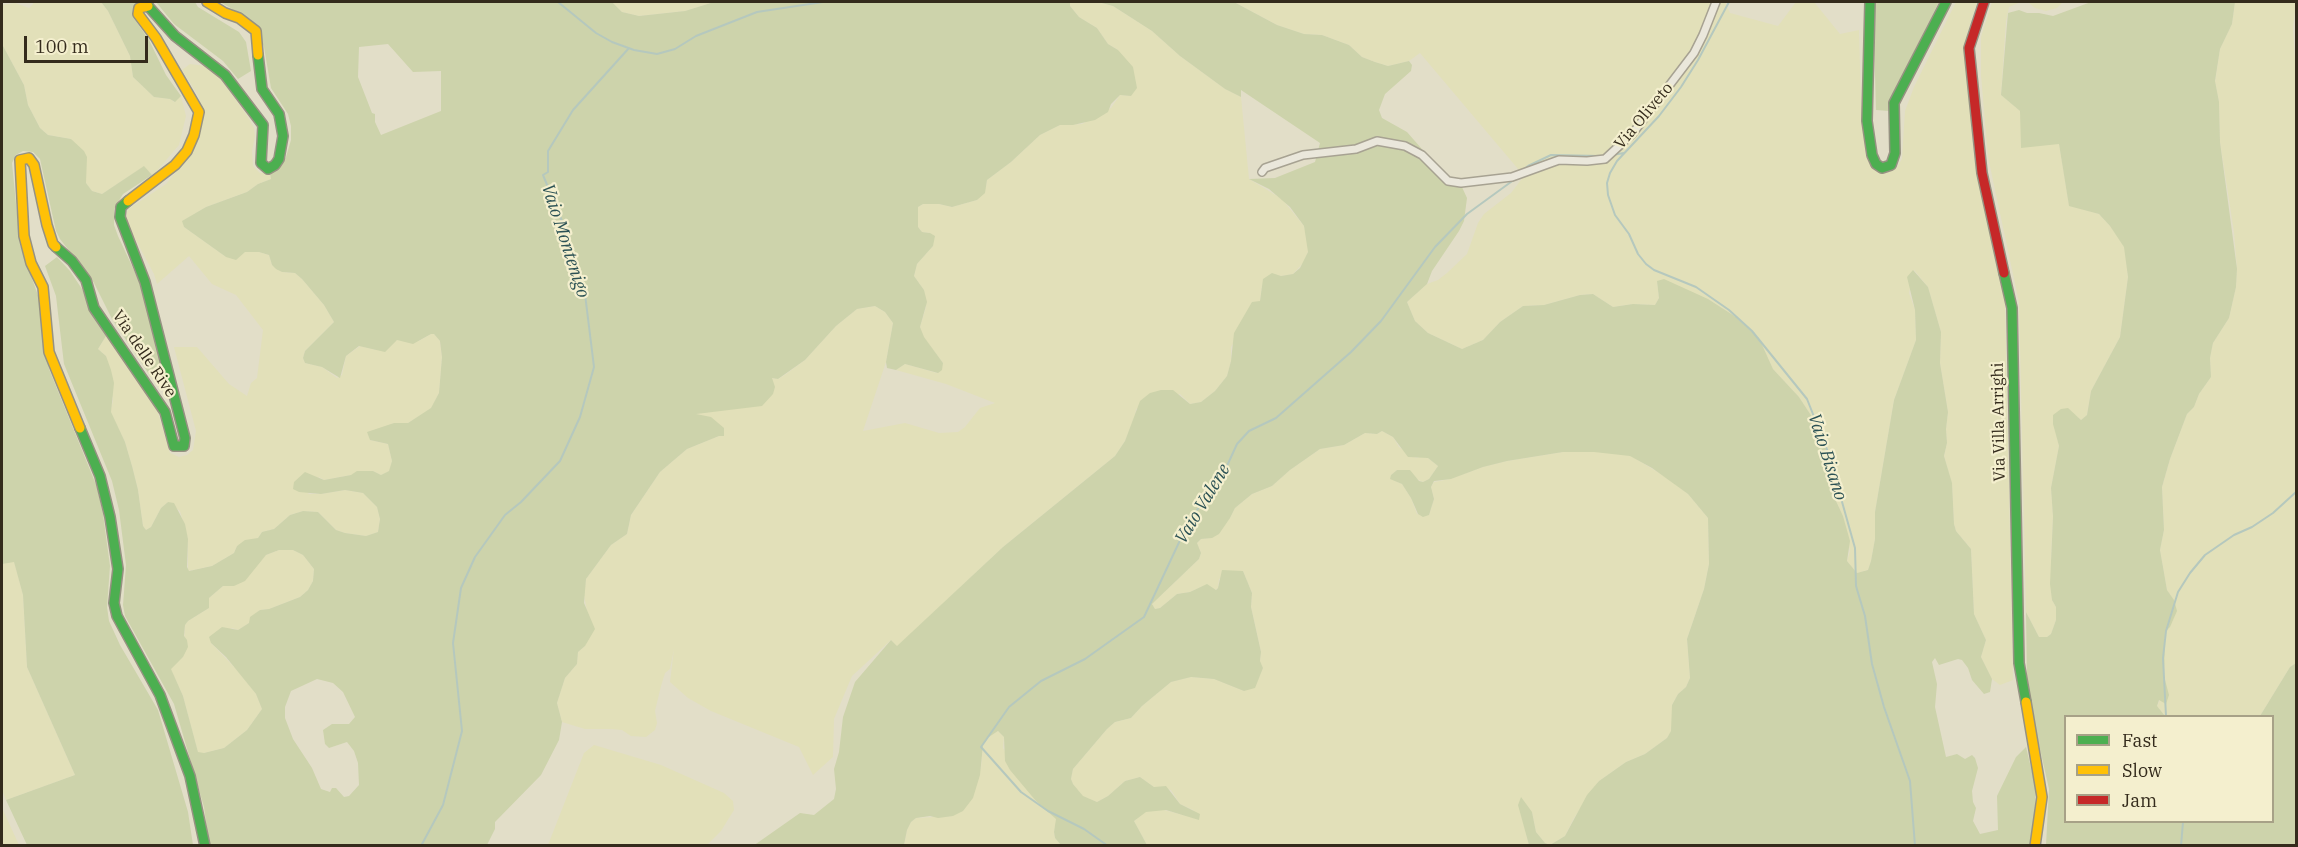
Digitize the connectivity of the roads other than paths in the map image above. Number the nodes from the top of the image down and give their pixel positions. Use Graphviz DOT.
graph roads {
  1 [pos="207,2"];
  2 [pos="1716,2"];
  3 [pos="1870,2"];
  4 [pos="1946,2"];
  5 [pos="1984,2"];
  6 [pos="1262,172"];
  7 [pos="205,846"];
  8 [pos="2035,846"];
  1 -- 7 [label="street, Via delle Rive"];
  2 -- 6 [label="street, Via Oliveto"];
  3 -- 4 [label="street"];
  5 -- 8 [label="street, Via Villa Arrighi"];
}
